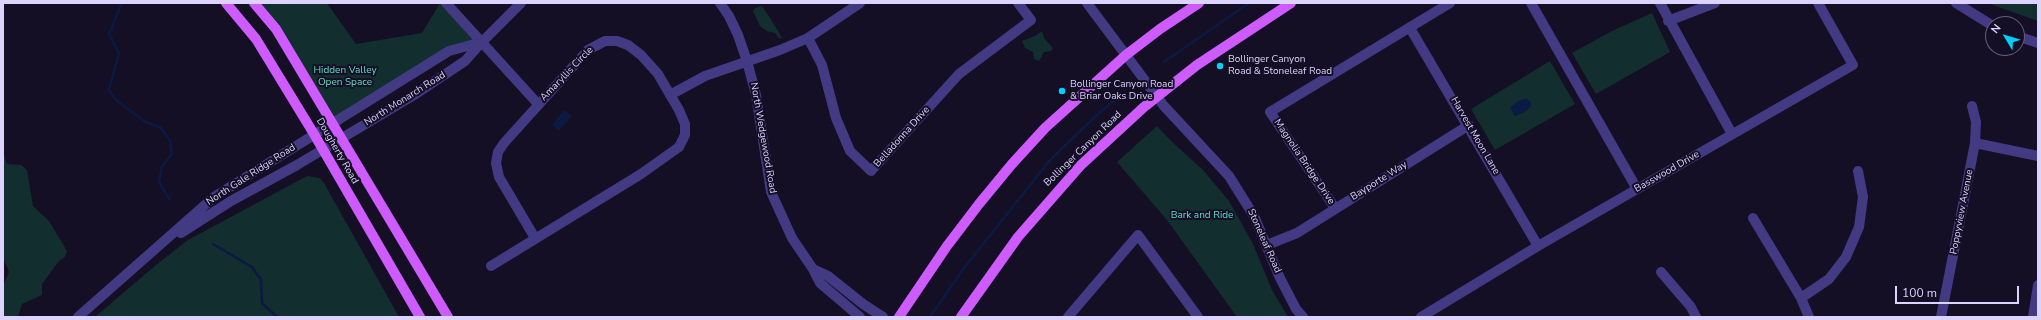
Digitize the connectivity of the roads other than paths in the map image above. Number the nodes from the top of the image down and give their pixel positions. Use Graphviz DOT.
graph roads {
  1 [pos="226,3"];
  2 [pos="254,3"];
  3 [pos="446,3"];
  4 [pos="521,3"];
  5 [pos="720,3"];
  6 [pos="860,3"];
  7 [pos="1018,3"];
  8 [pos="1087,3"];
  9 [pos="1199,3"];
  10 [pos="1291,3"];
  11 [pos="1450,3"];
  12 [pos="1531,3"];
  13 [pos="1660,3"];
  14 [pos="1715,3"];
  15 [pos="1818,3"];
  16 [pos="1956,3"];
  17 [pos="1668,21"];
  18 [pos="1985,21"];
  19 [pos="1410,28"];
  20 [pos="808,38"];
  21 [pos="2025,39"];
  22 [pos="482,42"];
  23 [pos="2038,43"];
  24 [pos="1126,55"];
  25 [pos="747,61"];
  26 [pos="670,95"];
  27 [pos="1157,97"];
  28 [pos="538,104"];
  29 [pos="1972,106"];
  30 [pos="332,124"];
  31 [pos="1469,125"];
  32 [pos="314,134"];
  33 [pos="1732,134"];
  34 [pos="341,138"];
  35 [pos="1975,143"];
  36 [pos="322,150"];
  37 [pos="2038,156"];
  38 [pos="1858,171"];
  39 [pos="1637,189"];
  40 [pos="1335,208"];
  41 [pos="1753,218"];
  42 [pos="535,238"];
  43 [pos="1267,245"];
  44 [pos="1538,246"];
  45 [pos="158,248"];
  46 [pos="491,266"];
  47 [pos="813,269"];
  48 [pos="1661,272"];
  49 [pos="2038,285"];
  50 [pos="1801,298"];
  51 [pos="78,317"];
  52 [pos="420,317"];
  53 [pos="448,317"];
  54 [pos="860,317"];
  55 [pos="883,317"];
  56 [pos="899,317"];
  57 [pos="961,317"];
  58 [pos="1068,317"];
  59 [pos="1198,317"];
  60 [pos="1303,317"];
  61 [pos="1421,317"];
  62 [pos="1696,317"];
  63 [pos="1809,317"];
  64 [pos="1941,317"];
  65 [pos="2033,317"];
  1 -- 32 [label="main road, Dougherty Road"];
  2 -- 30 [label="main road, Dougherty Road"];
  3 -- 22 [label="street"];
  4 -- 22 [label="street, North Monarch Road"];
  5 -- 25 [label="street, North Wedgewood Road"];
  6 -- 20 [label="street"];
  7 -- 20 [label="street, Belladonna Drive"];
  8 -- 24 [label="street, Stoneleaf Road"];
  9 -- 24 [label="main road"];
  10 -- 27 [label="main road, Bollinger Canyon Road"];
  11 -- 19 [label="street, Magnolia Bridge Drive"];
  12 -- 39 [label="street"];
  13 -- 17 [label="street"];
  14 -- 17 [label="street"];
  15 -- 33 [label="street, Basswood Drive"];
  16 -- 18 [label="street"];
  17 -- 33 [label="street"];
  19 -- 31 [label="street, Harvest Moon Lane"];
  19 -- 40 [label="street, Magnolia Bridge Drive"];
  20 -- 25 [label="street"];
  21 -- 23 [label="street"];
  22 -- 28 [label="street"];
  22 -- 30 [label="street, North Monarch Road"];
  22 -- 34 [label="street, North Monarch Road"];
  24 -- 27 [label="street, Stoneleaf Road"];
  24 -- 56 [label="main road"];
  25 -- 26 [label="street"];
  25 -- 47 [label="street, North Wedgewood Road"];
  26 -- 28 [label="street, Amaryllis Circle"];
  26 -- 42 [label="street, Amaryllis Circle"];
  27 -- 43 [label="street, Stoneleaf Road"];
  27 -- 57 [label="main road, Bollinger Canyon Road"];
  28 -- 42 [label="street, Amaryllis Circle"];
  29 -- 35 [label="street, Poppyview Avenue"];
  30 -- 32 [label="street, North Gale Ridge Road"];
  30 -- 34 [label="main road, Dougherty Road"];
  31 -- 40 [label="street, Bayporte Way"];
  31 -- 44 [label="street, Harvest Moon Lane"];
  32 -- 36 [label="main road, Dougherty Road"];
  32 -- 45 [label="street, North Gale Ridge Road"];
  33 -- 39 [label="street, Basswood Drive"];
  34 -- 36 [label="street, North Monarch Road"];
  34 -- 53 [label="main road, Dougherty Road"];
  35 -- 37 [label="street"];
  35 -- 64 [label="street, Poppyview Avenue"];
  36 -- 45 [label="street, North Gale Ridge Road"];
  36 -- 52 [label="main road, Dougherty Road"];
  38 -- 50 [label="street"];
  39 -- 44 [label="street, Basswood Drive"];
  40 -- 43 [label="street, Bayporte Way"];
  41 -- 50 [label="street"];
  42 -- 46 [label="street, Amaryllis Circle"];
  43 -- 60 [label="street, Stoneleaf Road"];
  44 -- 61 [label="street, Basswood Drive"];
  45 -- 51 [label="street, North Gale Ridge Road"];
  47 -- 54 [label="street, North Wedgewood Road"];
  47 -- 55 [label="street, North Wedgewood Road"];
  48 -- 62 [label="street"];
  49 -- 65 [label="street"];
  50 -- 63 [label="street"];
  58 -- 59 [label="street"];
}
